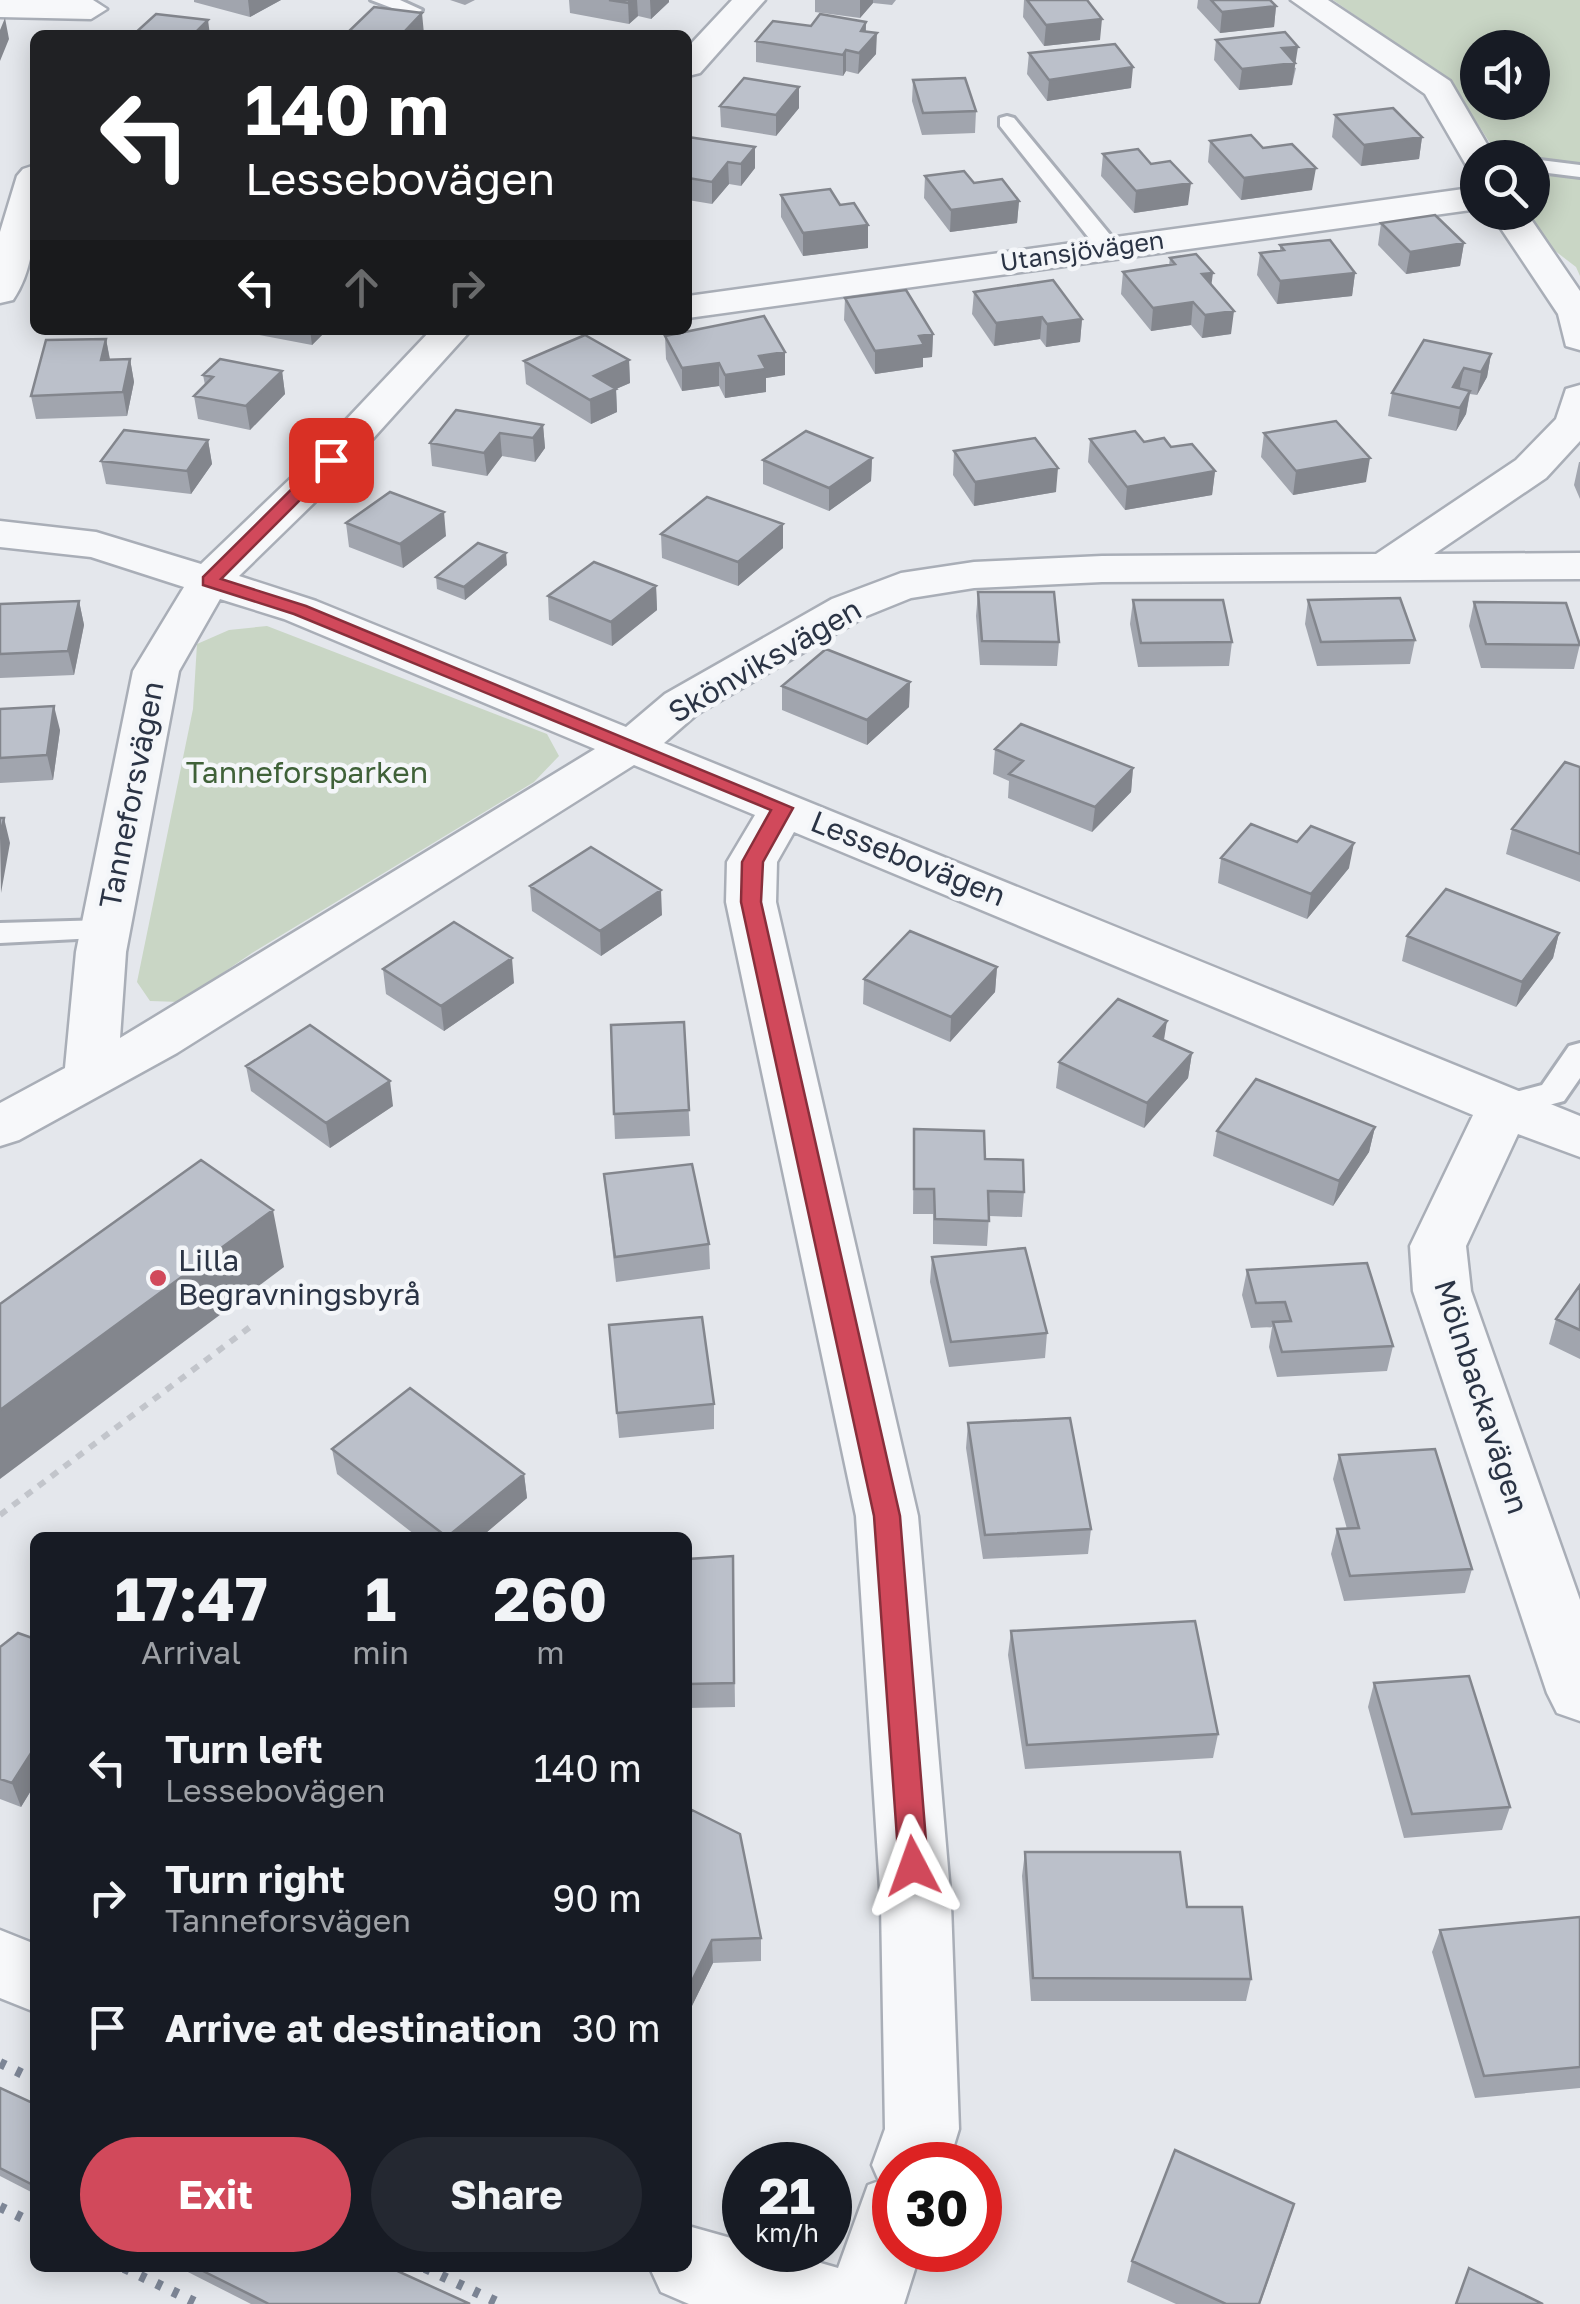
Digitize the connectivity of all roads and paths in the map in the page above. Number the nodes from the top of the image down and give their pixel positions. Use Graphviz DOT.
graph roads {
  1 [pos="380,0"];
  2 [pos="749,0"];
  3 [pos="1307,0"];
  4 [pos="0,7"];
  5 [pos="413,10"];
  6 [pos="94,14"];
  7 [pos="692,62"];
  8 [pos="1007,122"];
  9 [pos="1468,140"];
  10 [pos="1550,167"];
  11 [pos="1580,172"];
  12 [pos="30,193"];
  13 [pos="1460,200"];
  14 [pos="1520,230"];
  15 [pos="1108,247"];
  16 [pos="0,292"];
  17 [pos="692,306"];
  18 [pos="447,335"];
  19 [pos="1580,338"];
  20 [pos="1580,397"];
  21 [pos="0,534"];
  22 [pos="1389,565"];
  23 [pos="1580,566"];
  24 [pos="209,581"];
  25 [pos="635,744"];
  26 [pos="783,808"];
  27 [pos="105,930"];
  28 [pos="0,933"];
  29 [pos="1580,1054"];
  30 [pos="92,1073"];
  31 [pos="1504,1106"];
  32 [pos="0,1127"];
  33 [pos="1580,1138"];
  34 [pos="250,1326"];
  35 [pos="0,1515"];
  36 [pos="1580,1693"];
  37 [pos="0,1963"];
  38 [pos="30,1977"];
  39 [pos="918,2142"];
  40 [pos="692,2266"];
  41 [pos="876,2272"];
  42 [pos="830,2304"];
  43 [pos="866,2304"];
  1 -- 5 [label="lane"];
  2 -- 7 [label="street"];
  3 -- 9 [label="street"];
  4 -- 6 [label="street"];
  8 -- 15 [label="lane"];
  10 -- 11 [label="lane"];
  12 -- 16 [label="street"];
  13 -- 15 [label="street, Utansjövägen"];
  14 -- 19 [label="street"];
  15 -- 17 [label="street, Utansjövägen"];
  18 -- 24 [label="street, Tanneforsvägen"];
  20 -- 22 [label="street"];
  21 -- 24 [label="street, Lessebovägen"];
  22 -- 23 [label="street, Skönviksvägen"];
  22 -- 25 [label="street, Skönviksvägen"];
  24 -- 25 [label="street, Lessebovägen"];
  24 -- 27 [label="street, Tanneforsvägen"];
  25 -- 26 [label="street, Lessebovägen"];
  25 -- 30 [label="street, Skönviksvägen"];
  26 -- 31 [label="street, Lessebovägen"];
  26 -- 39 [label="street"];
  27 -- 28 [label="lane"];
  27 -- 30 [label="street, Tanneforsvägen"];
  29 -- 31 [label="lane"];
  30 -- 32 [label="street, Skönviksvägen"];
  31 -- 33 [label="street, Lessebovägen"];
  31 -- 36 [label="street, Mölnbackavägen"];
  34 -- 35 [label="path"];
  37 -- 38 [label="street"];
  40 -- 42 [label="street"];
  41 -- 43 [label="street"];
}
